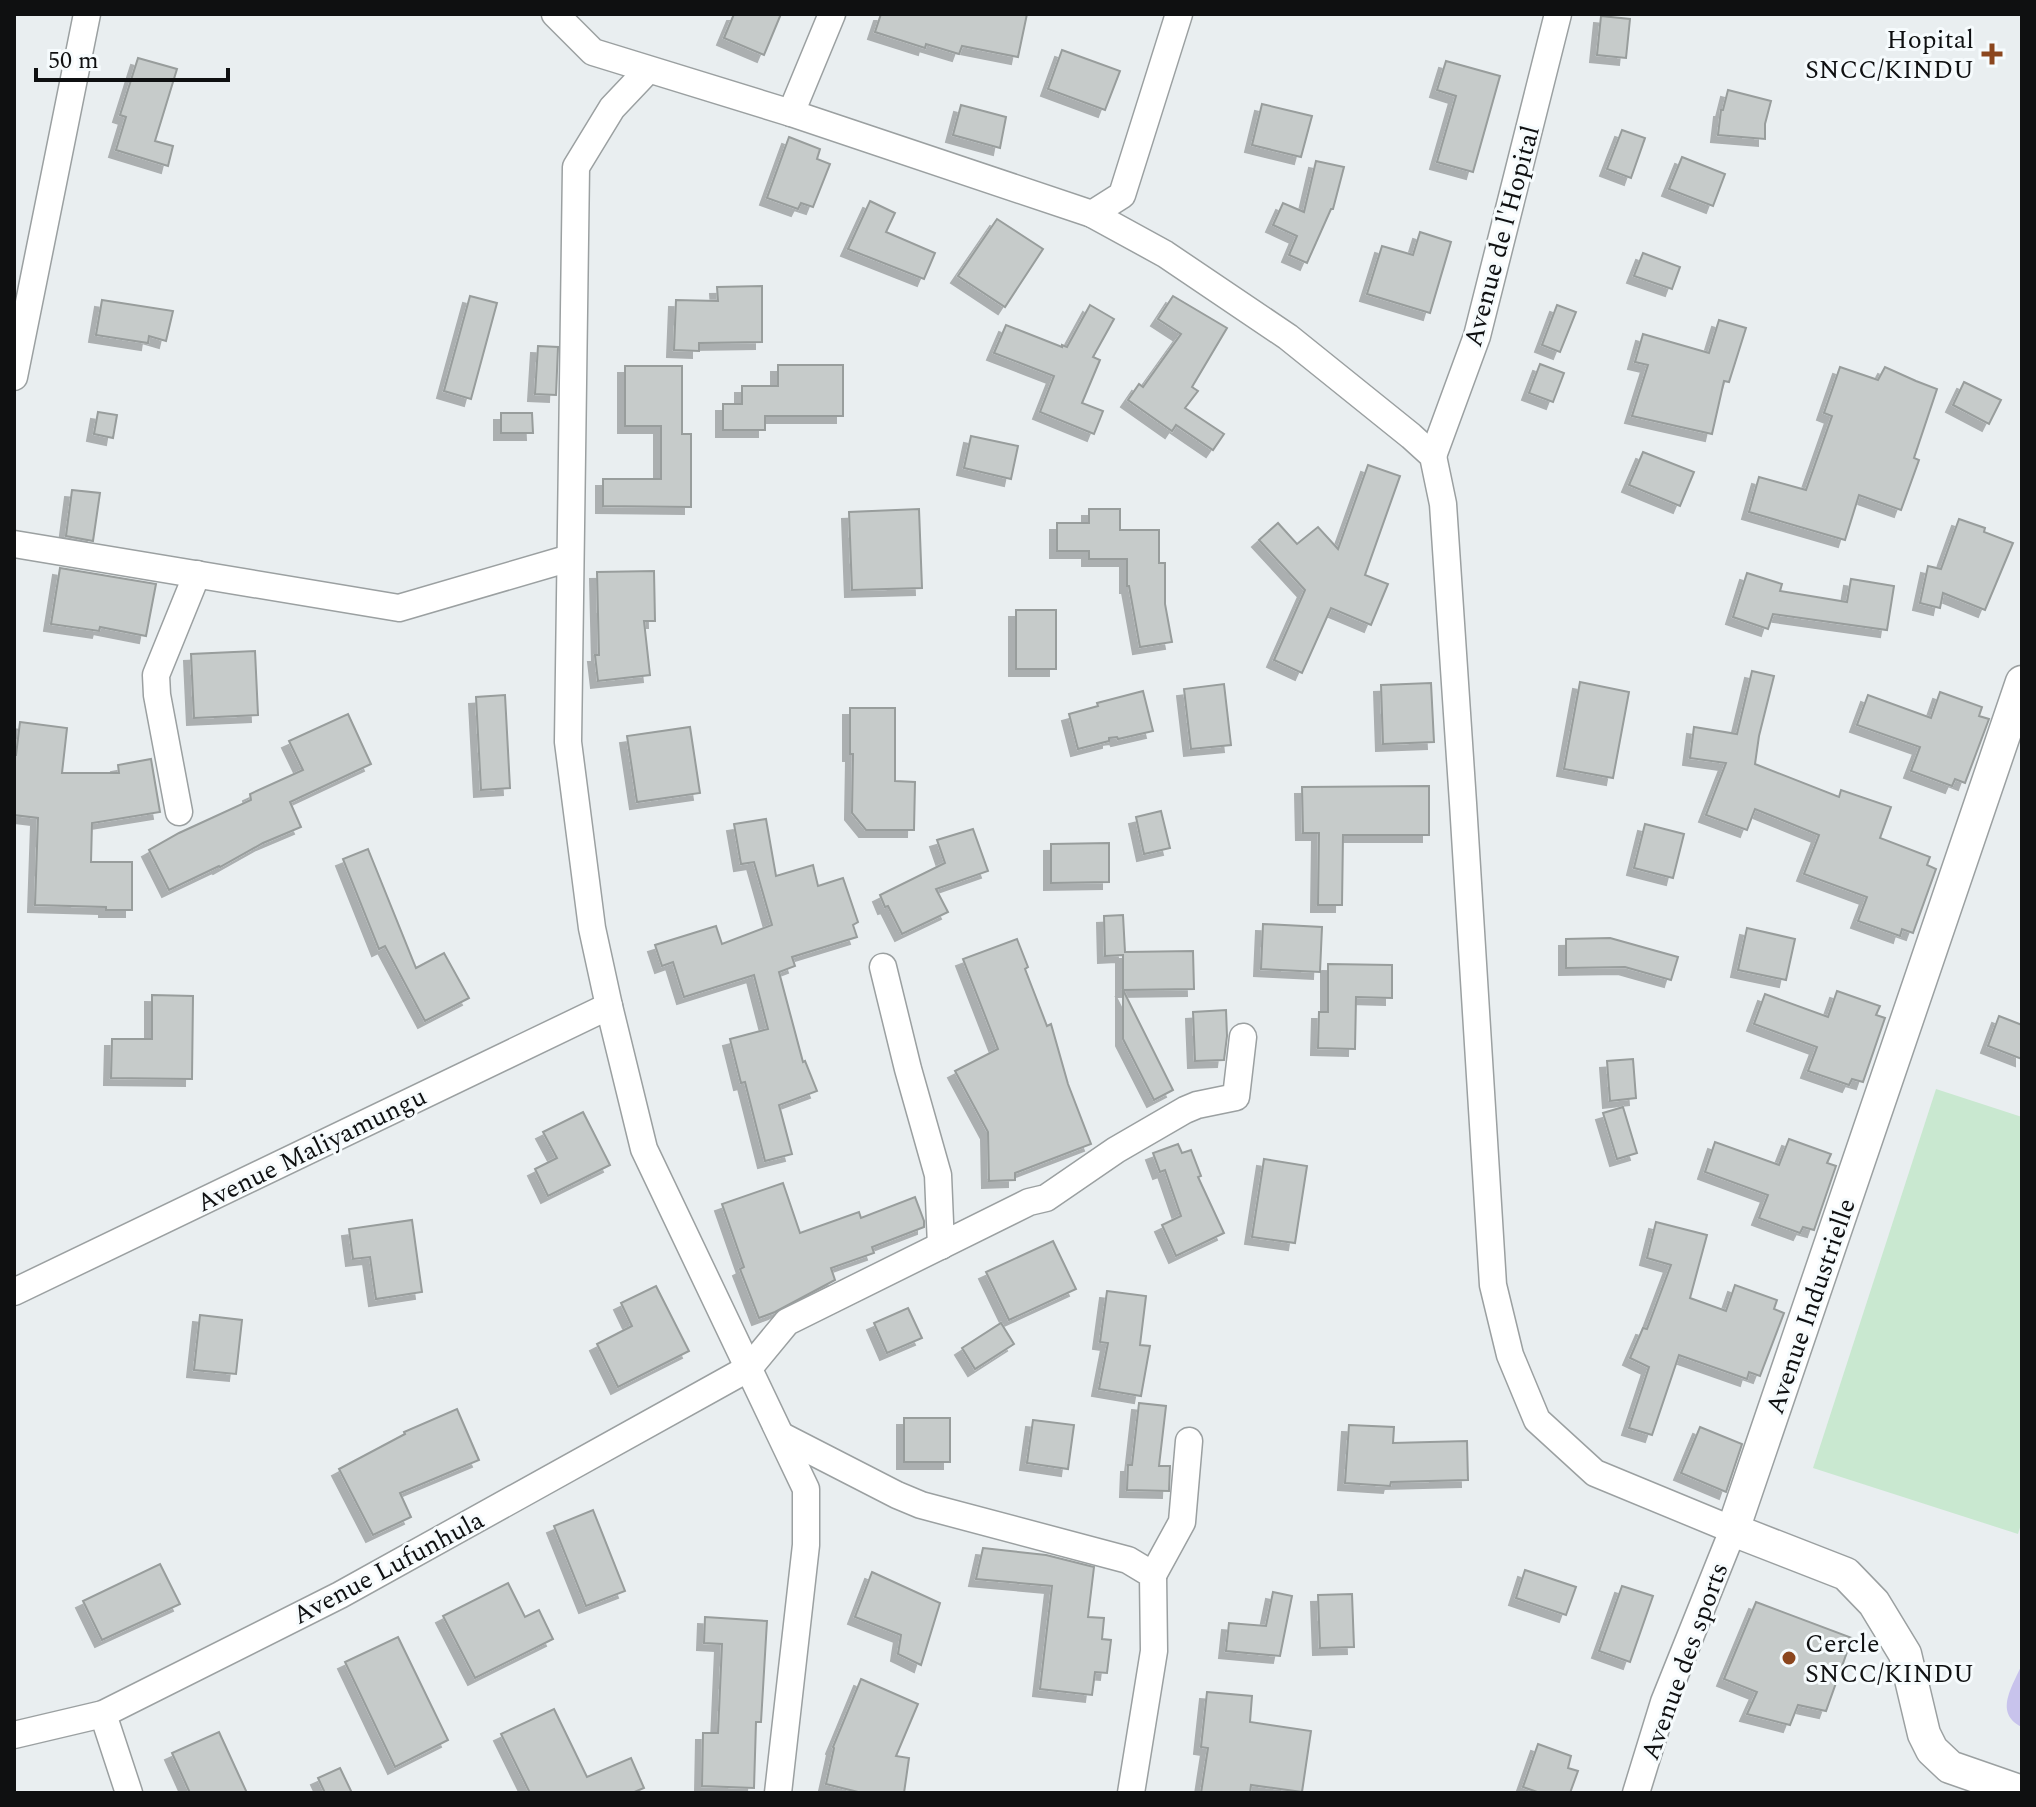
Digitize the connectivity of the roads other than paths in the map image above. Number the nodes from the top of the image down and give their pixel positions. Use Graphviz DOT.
graph roads {
  1 [pos="87,14"];
  2 [pos="555,14"];
  3 [pos="832,14"];
  4 [pos="1179,14"];
  5 [pos="1558,14"];
  6 [pos="648,70"];
  7 [pos="791,113"];
  8 [pos="1092,214"];
  9 [pos="14,377"];
  10 [pos="1433,456"];
  11 [pos="14,544"];
  12 [pos="570,558"];
  13 [pos="197,574"];
  14 [pos="2022,682"];
  15 [pos="179,812"];
  16 [pos="883,967"];
  17 [pos="609,1006"];
  18 [pos="1243,1037"];
  19 [pos="941,1246"];
  20 [pos="14,1292"];
  21 [pos="749,1368"];
  22 [pos="782,1436"];
  23 [pos="1189,1441"];
  24 [pos="1733,1530"];
  25 [pos="1153,1575"];
  26 [pos="103,1714"];
  27 [pos="14,1735"];
  28 [pos="2022,1792"];
  29 [pos="129,1793"];
  30 [pos="778,1793"];
  31 [pos="1131,1793"];
  32 [pos="1636,1793"];
  1 -- 9 [label="street"];
  2 -- 6 [label="street"];
  3 -- 7 [label="street"];
  4 -- 8 [label="street"];
  5 -- 10 [label="street, Avenue de l'Hopital"];
  6 -- 7 [label="street"];
  6 -- 12 [label="street"];
  7 -- 8 [label="street"];
  8 -- 10 [label="street"];
  10 -- 24 [label="street"];
  11 -- 13 [label="street"];
  12 -- 13 [label="street"];
  12 -- 17 [label="street"];
  13 -- 15 [label="street"];
  14 -- 24 [label="street, Avenue Industrielle"];
  16 -- 19 [label="street"];
  17 -- 20 [label="street, Avenue Maliyamungu"];
  17 -- 21 [label="street"];
  18 -- 19 [label="street"];
  19 -- 21 [label="street"];
  21 -- 22 [label="street"];
  21 -- 26 [label="street, Avenue Lufunhula"];
  22 -- 25 [label="street"];
  22 -- 30 [label="street"];
  23 -- 25 [label="street"];
  24 -- 28 [label="street"];
  24 -- 32 [label="street, Avenue des sports"];
  25 -- 31 [label="street"];
  26 -- 27 [label="street, Avenue Lufunhula"];
  26 -- 29 [label="street"];
}
